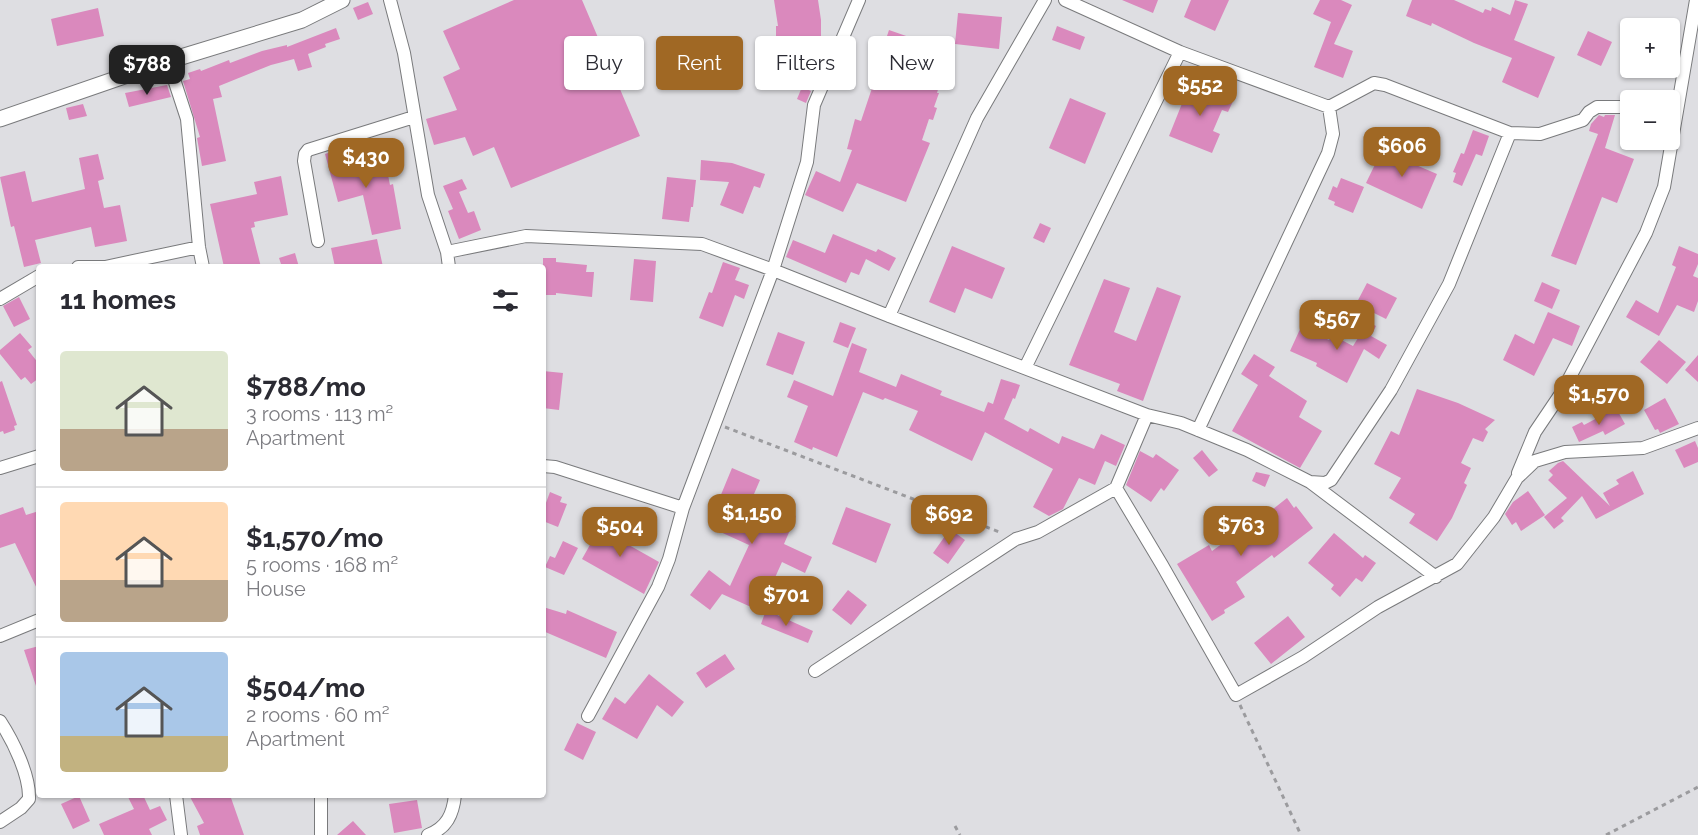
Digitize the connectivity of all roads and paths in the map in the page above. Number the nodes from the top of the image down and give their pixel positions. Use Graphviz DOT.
graph roads {
  1 [pos="342,0"];
  2 [pos="390,0"];
  3 [pos="859,0"];
  4 [pos="1045,0"];
  5 [pos="1065,0"];
  6 [pos="1696,0"];
  7 [pos="1180,52"];
  8 [pos="168,61"];
  9 [pos="1677,90"];
  10 [pos="1329,107"];
  11 [pos="1620,107"];
  12 [pos="414,117"];
  13 [pos="0,119"];
  14 [pos="1510,133"];
  15 [pos="1669,150"];
  16 [pos="318,241"];
  17 [pos="199,247"];
  18 [pos="447,252"];
  19 [pos="119,264"];
  20 [pos="202,264"];
  21 [pos="448,264"];
  22 [pos="773,270"];
  23 [pos="36,278"];
  24 [pos="0,299"];
  25 [pos="889,316"];
  26 [pos="1026,368"];
  27 [pos="1147,415"];
  28 [pos="715,423"];
  29 [pos="1698,428"];
  30 [pos="1198,430"];
  31 [pos="36,457"];
  32 [pos="546,466"];
  33 [pos="0,468"];
  34 [pos="1517,478"];
  35 [pos="1310,482"];
  36 [pos="1116,488"];
  37 [pos="683,508"];
  38 [pos="1016,539"];
  39 [pos="1436,577"];
  40 [pos="36,621"];
  41 [pos="0,636"];
  42 [pos="815,671"];
  43 [pos="1236,695"];
  44 [pos="588,716"];
  45 [pos="0,721"];
  46 [pos="1698,787"];
  47 [pos="176,798"];
  48 [pos="321,798"];
  49 [pos="455,798"];
  50 [pos="0,822"];
  51 [pos="955,826"];
  52 [pos="182,835"];
  53 [pos="321,835"];
  54 [pos="428,835"];
  55 [pos="960,835"];
  56 [pos="1301,835"];
  57 [pos="1606,835"];
  1 -- 8 [label="street"];
  2 -- 12 [label="street"];
  3 -- 22 [label="street"];
  4 -- 25 [label="street"];
  5 -- 7 [label="street"];
  6 -- 9 [label="street"];
  7 -- 10 [label="street"];
  7 -- 26 [label="street"];
  8 -- 13 [label="street"];
  8 -- 17 [label="street"];
  10 -- 14 [label="street"];
  10 -- 30 [label="street"];
  11 -- 14 [label="street"];
  12 -- 16 [label="street"];
  12 -- 18 [label="street"];
  14 -- 35 [label="street"];
  15 -- 34 [label="street"];
  17 -- 19 [label="street"];
  17 -- 20 [label="street"];
  18 -- 21 [label="street"];
  18 -- 22 [label="street"];
  22 -- 25 [label="street"];
  22 -- 28 [label="street"];
  23 -- 24 [label="street"];
  25 -- 26 [label="street"];
  26 -- 27 [label="street"];
  27 -- 30 [label="street"];
  27 -- 36 [label="street"];
  28 -- 37 [label="street"];
  28 -- 38 [label="path"];
  29 -- 34 [label="street"];
  30 -- 35 [label="street"];
  31 -- 33 [label="street"];
  32 -- 37 [label="street"];
  34 -- 39 [label="street"];
  35 -- 39 [label="street"];
  36 -- 38 [label="street"];
  36 -- 43 [label="street"];
  37 -- 44 [label="street"];
  38 -- 42 [label="street"];
  39 -- 43 [label="street"];
  40 -- 41 [label="street"];
  43 -- 56 [label="path"];
  45 -- 50 [label="street"];
  46 -- 57 [label="path"];
  47 -- 52 [label="street"];
  48 -- 53 [label="street"];
  49 -- 54 [label="street"];
  51 -- 55 [label="path"];
}
